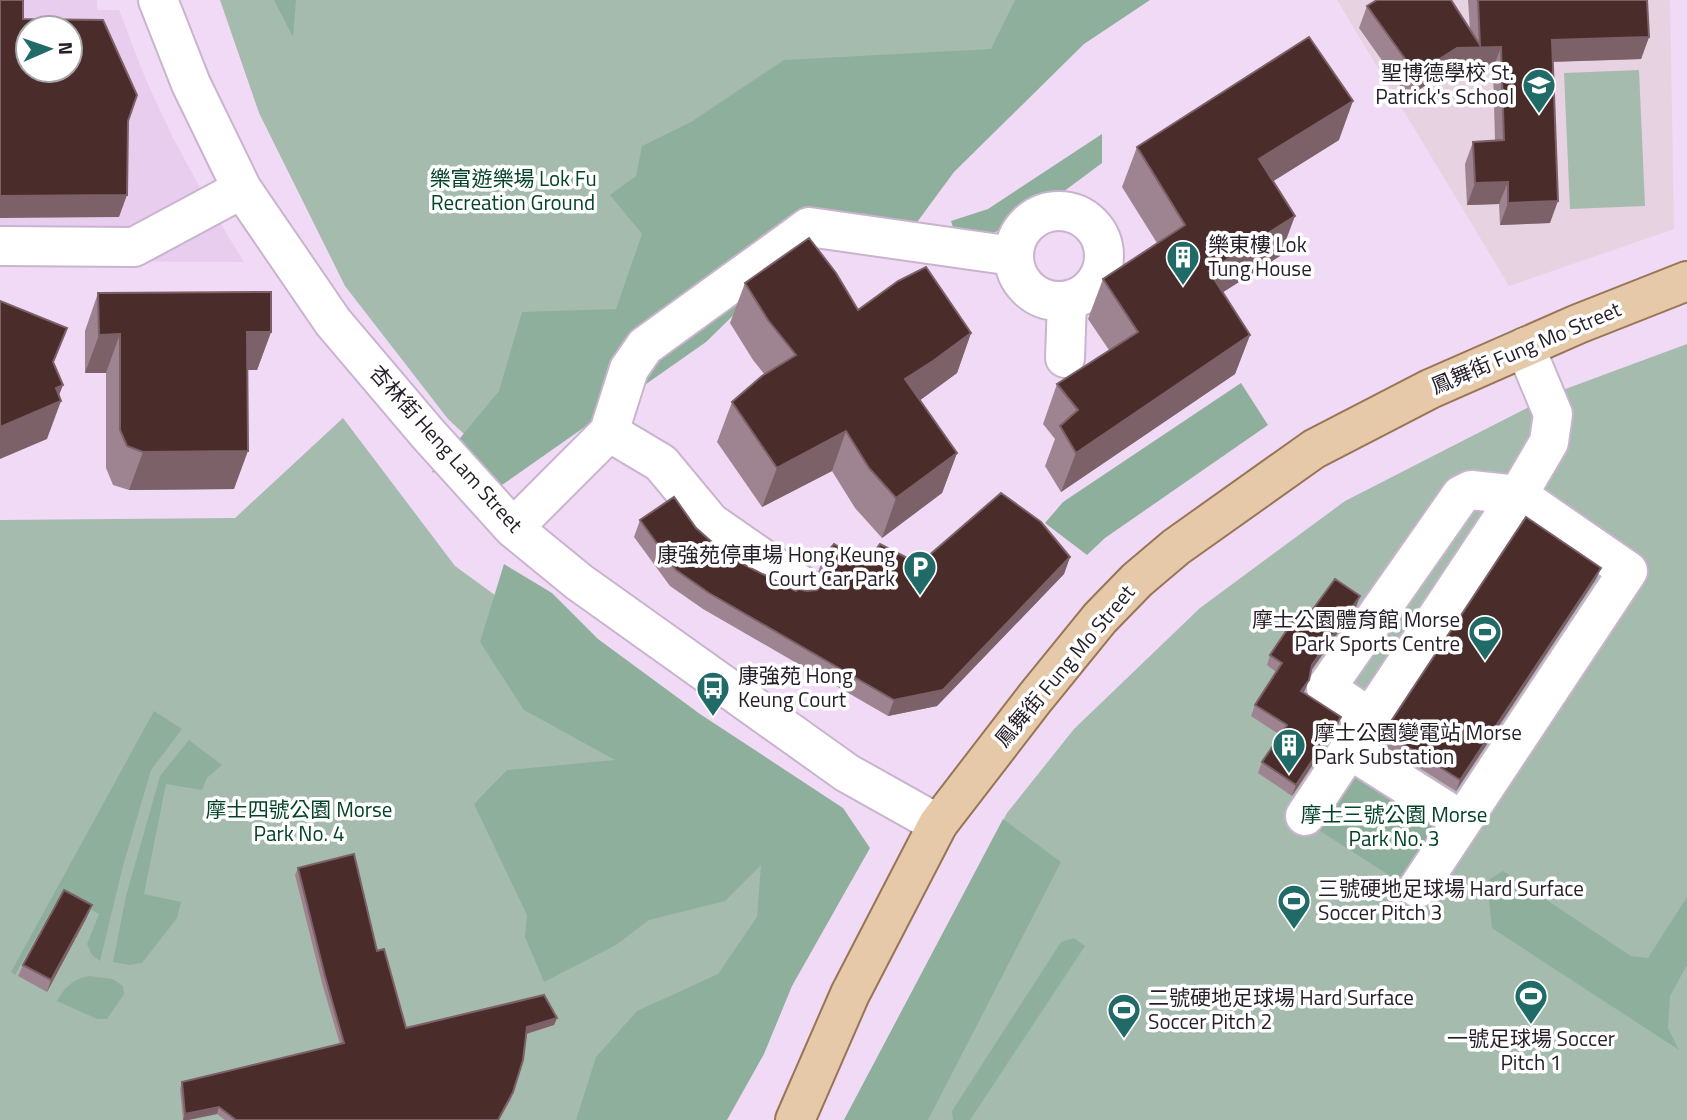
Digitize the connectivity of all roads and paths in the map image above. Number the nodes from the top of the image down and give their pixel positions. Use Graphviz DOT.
graph roads {
  1 [pos="158,0"];
  2 [pos="242,189"];
  3 [pos="0,246"];
  4 [pos="1013,256"];
  5 [pos="1687,281"];
  6 [pos="1067,300"];
  7 [pos="1525,347"];
  8 [pos="1065,358"];
  9 [pos="609,432"];
  10 [pos="1518,495"];
  11 [pos="513,528"];
  12 [pos="802,586"];
  13 [pos="1358,738"];
  14 [pos="1305,816"];
  15 [pos="1461,820"];
  16 [pos="938,824"];
  17 [pos="1418,888"];
  18 [pos="795,1120"];
  1 -- 2 [label="street, 杏林街 Heng Lam Street"];
  2 -- 3 [label="street"];
  2 -- 11 [label="street, 杏林街 Heng Lam Street"];
  4 -- 6 [label="street"];
  4 -- 6 [label="street"];
  4 -- 9 [label="street"];
  5 -- 7 [label="main road, 鳳舞街 Fung Mo Street"];
  6 -- 8 [label="street"];
  7 -- 10 [label="street"];
  7 -- 16 [label="main road, 鳳舞街 Fung Mo Street"];
  9 -- 11 [label="street"];
  9 -- 12 [label="street"];
  10 -- 13 [label="street"];
  10 -- 13 [label="street"];
  10 -- 15 [label="street"];
  11 -- 16 [label="street, 杏林街 Heng Lam Street"];
  13 -- 14 [label="street"];
  13 -- 15 [label="street"];
  15 -- 17 [label="street"];
  16 -- 18 [label="main road, 鳳舞街 Fung Mo Street"];
}
